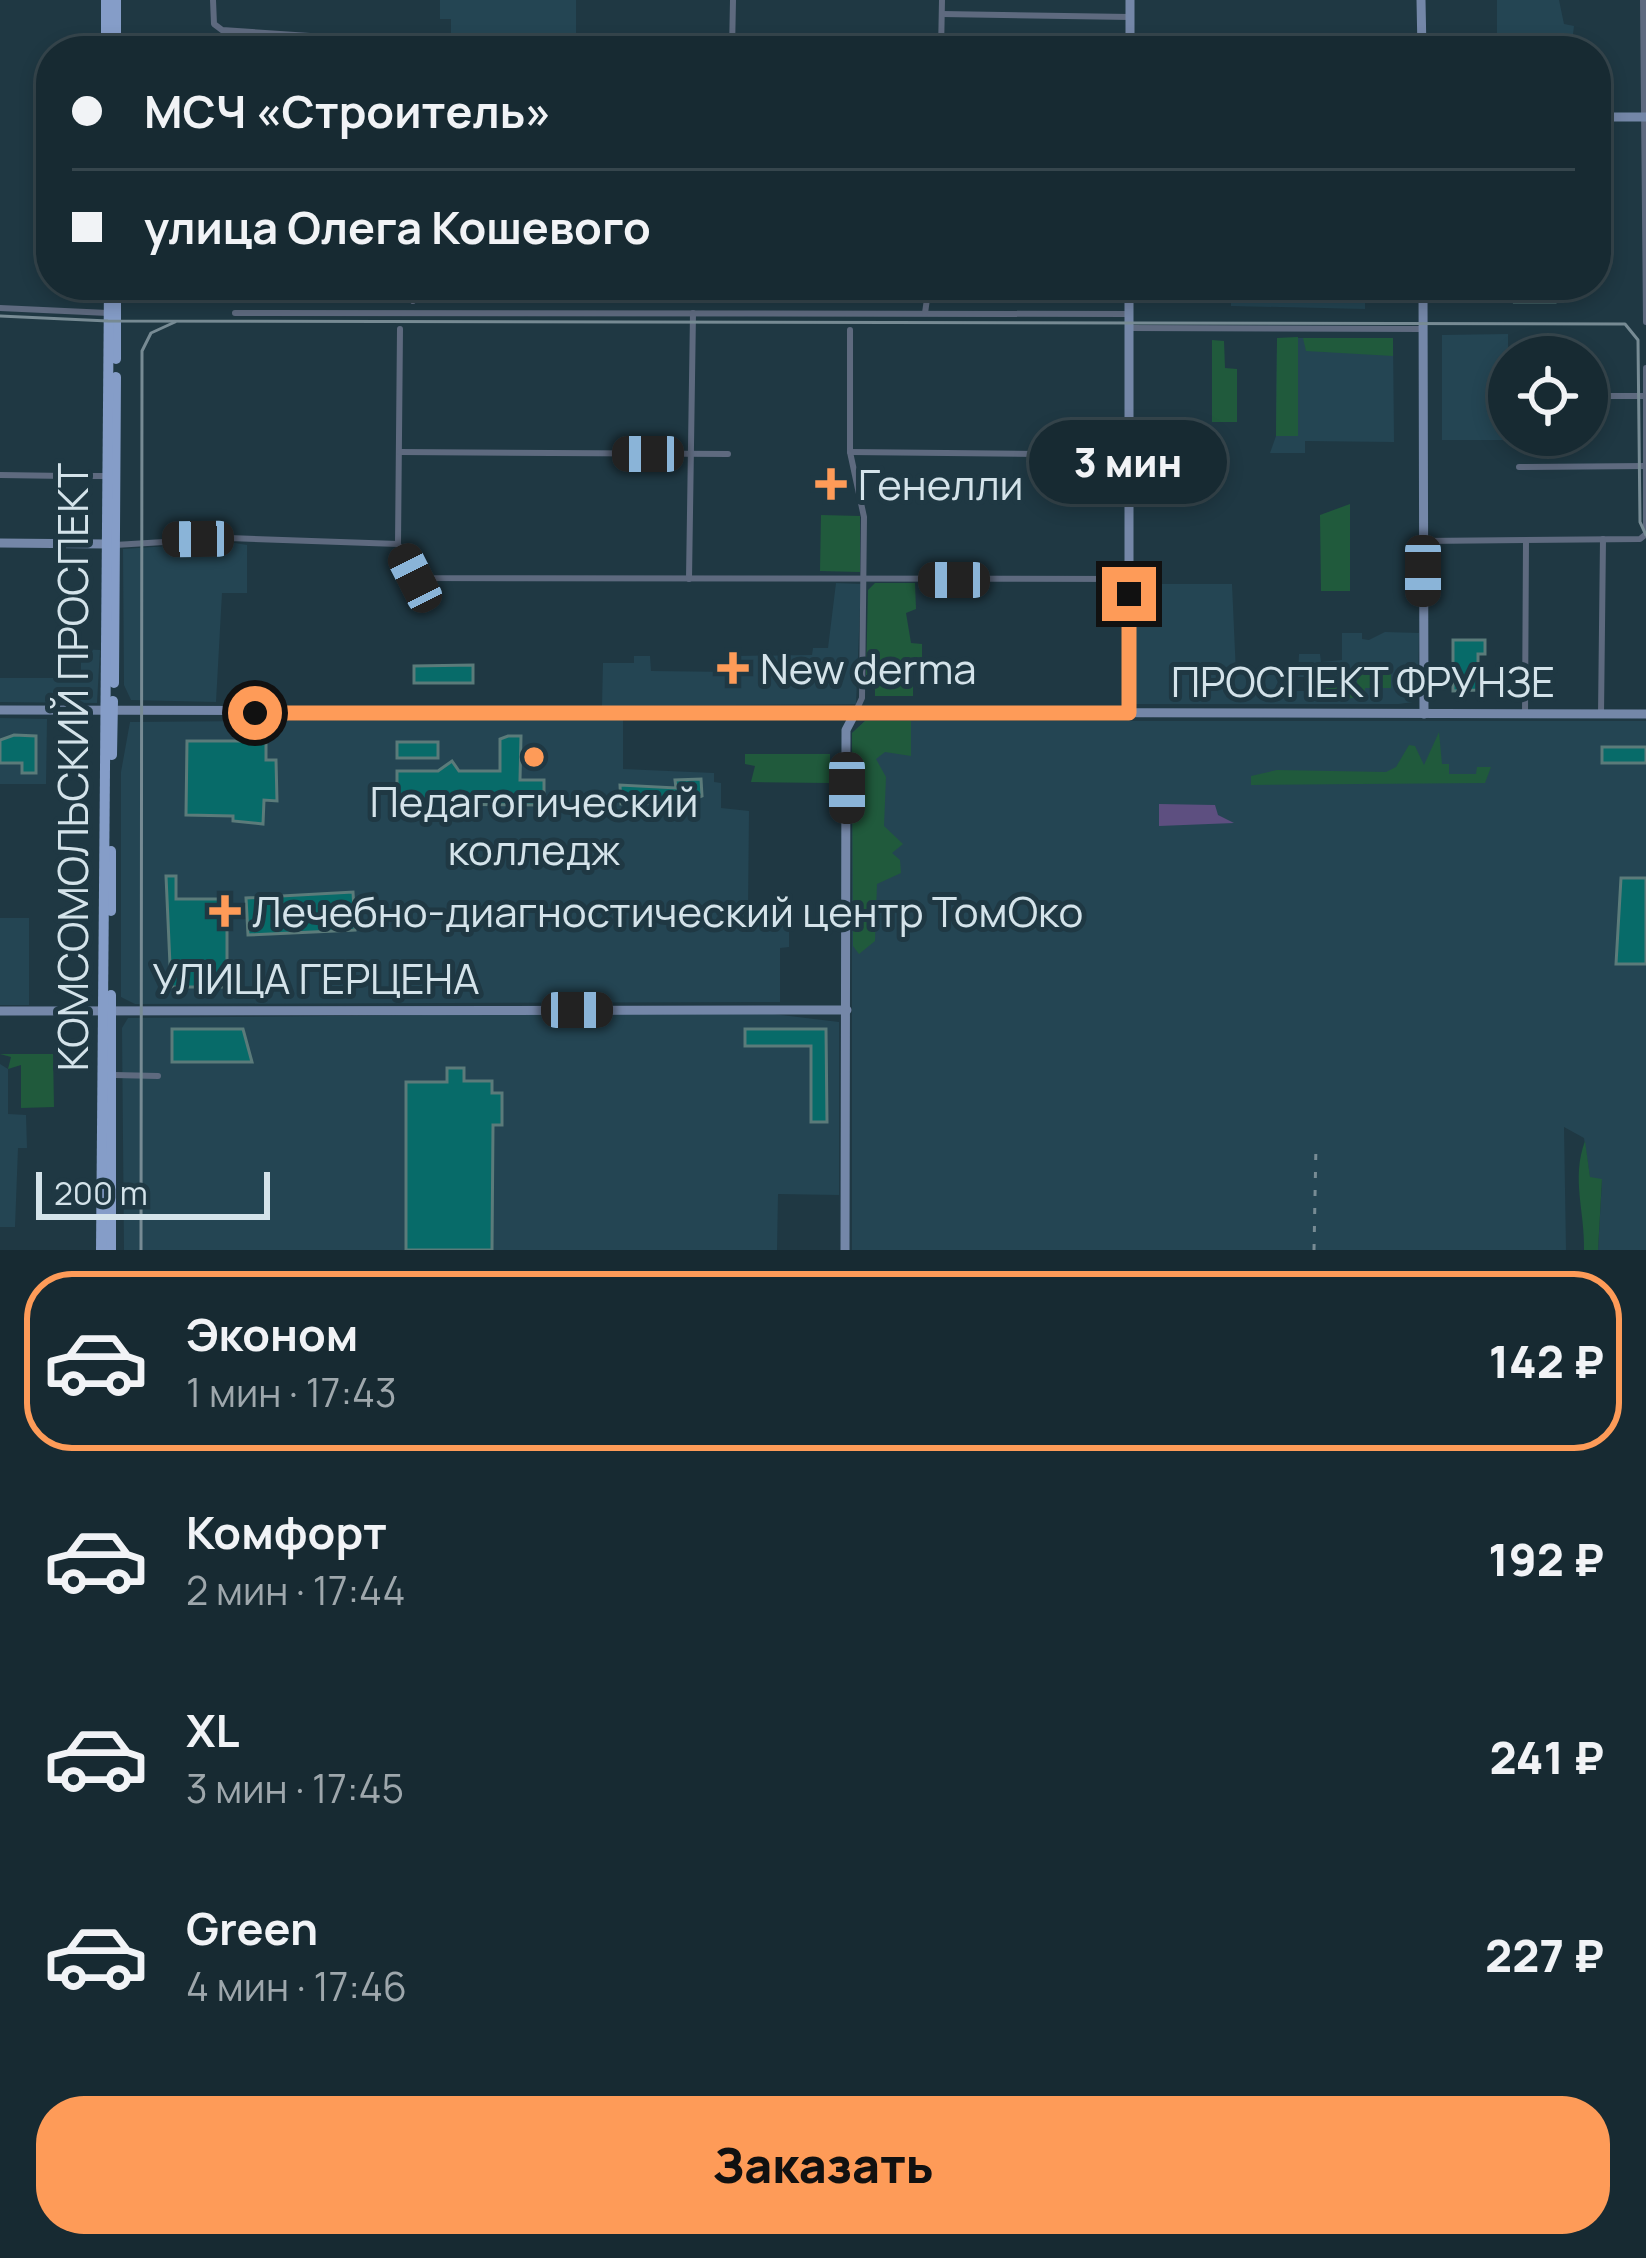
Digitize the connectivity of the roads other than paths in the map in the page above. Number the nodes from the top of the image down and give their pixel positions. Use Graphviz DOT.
graph roads {
  1 [pos="106,0"];
  2 [pos="116,0"];
  3 [pos="213,0"];
  4 [pos="733,0"];
  5 [pos="942,0"];
  6 [pos="1130,0"];
  7 [pos="1421,0"];
  8 [pos="1643,0"];
  9 [pos="942,14"];
  10 [pos="1130,17"];
  11 [pos="106,36"];
  12 [pos="116,36"];
  13 [pos="310,36"];
  14 [pos="732,36"];
  15 [pos="941,36"];
  16 [pos="1130,36"];
  17 [pos="1422,36"];
  18 [pos="1611,117"];
  19 [pos="1644,117"];
  20 [pos="110,300"];
  21 [pos="112,300"];
  22 [pos="927,300"];
  23 [pos="1129,300"];
  24 [pos="1423,300"];
  25 [pos="0,308"];
  26 [pos="108,313"];
  27 [pos="235,313"];
  28 [pos="693,313"];
  29 [pos="926,313"];
  30 [pos="1129,314"];
  31 [pos="1646,322"];
  32 [pos="400,328"];
  33 [pos="1129,328"];
  34 [pos="1423,328"];
  35 [pos="850,330"];
  36 [pos="1646,368"];
  37 [pos="1608,396"];
  38 [pos="1645,396"];
  39 [pos="400,452"];
  40 [pos="850,452"];
  41 [pos="691,454"];
  42 [pos="728,454"];
  43 [pos="1129,455"];
  44 [pos="1645,466"];
  45 [pos="1519,467"];
  46 [pos="0,475"];
  47 [pos="67,476"];
  48 [pos="83,476"];
  49 [pos="106,476"];
  50 [pos="1646,531"];
  51 [pos="1603,539"];
  52 [pos="1526,540"];
  53 [pos="1423,541"];
  54 [pos="0,543"];
  55 [pos="111,544"];
  56 [pos="398,544"];
  57 [pos="689,578"];
  58 [pos="1129,579"];
  59 [pos="864,580"];
  60 [pos="0,710"];
  61 [pos="110,713"];
  62 [pos="854,713"];
  63 [pos="1129,713"];
  64 [pos="1424,713"];
  65 [pos="1525,714"];
  66 [pos="1601,714"];
  67 [pos="1646,714"];
  68 [pos="847,1010"];
  69 [pos="0,1011"];
  70 [pos="107,1011"];
  71 [pos="107,1075"];
  72 [pos="158,1076"];
  73 [pos="101,1250"];
  74 [pos="111,1250"];
  75 [pos="845,1250"];
  1 -- 11 [label="main road"];
  2 -- 12 [label="main road"];
  3 -- 13 [label="street"];
  4 -- 14 [label="street"];
  5 -- 9 [label="street"];
  6 -- 10 [label="street"];
  7 -- 17 [label="street"];
  8 -- 19 [label="street"];
  9 -- 10 [label="street"];
  9 -- 15 [label="street"];
  10 -- 16 [label="street"];
  18 -- 19 [label="street"];
  19 -- 31 [label="street"];
  20 -- 26 [label="main road, КОМСОМОЛЬСКИЙ ПРОСПЕКТ"];
  21 -- 55 [label="main road, КОМСОМОЛЬСКИЙ ПРОСПЕКТ"];
  22 -- 29 [label="street"];
  23 -- 30 [label="street"];
  24 -- 34 [label="street"];
  25 -- 26 [label="street"];
  26 -- 49 [label="main road, КОМСОМОЛЬСКИЙ ПРОСПЕКТ"];
  27 -- 28 [label="street"];
  28 -- 29 [label="street"];
  28 -- 41 [label="street"];
  29 -- 30 [label="street"];
  30 -- 33 [label="street"];
  32 -- 39 [label="street"];
  33 -- 34 [label="street"];
  33 -- 43 [label="street"];
  34 -- 53 [label="street"];
  35 -- 40 [label="street"];
  36 -- 38 [label="street"];
  37 -- 38 [label="street"];
  38 -- 44 [label="street"];
  39 -- 41 [label="street"];
  39 -- 56 [label="street"];
  40 -- 43 [label="street"];
  40 -- 59 [label="street"];
  41 -- 42 [label="street"];
  41 -- 57 [label="street"];
  43 -- 58 [label="street"];
  44 -- 45 [label="street"];
  44 -- 50 [label="street"];
  46 -- 47 [label="street"];
  48 -- 49 [label="street"];
  49 -- 55 [label="main road, КОМСОМОЛЬСКИЙ ПРОСПЕКТ"];
  50 -- 51 [label="street"];
  51 -- 52 [label="street"];
  51 -- 66 [label="street"];
  52 -- 53 [label="street"];
  52 -- 65 [label="street"];
  53 -- 64 [label="street"];
  54 -- 55 [label="street"];
  55 -- 56 [label="street"];
  55 -- 61 [label="main road, КОМСОМОЛЬСКИЙ ПРОСПЕКТ"];
  56 -- 57 [label="street"];
  57 -- 59 [label="street"];
  58 -- 59 [label="street"];
  58 -- 63 [label="street"];
  59 -- 62 [label="street"];
  60 -- 61 [label="street, ПРОСПЕКТ ФРУНЗЕ"];
  61 -- 62 [label="street, ПРОСПЕКТ ФРУНЗЕ"];
  61 -- 70 [label="main road, КОМСОМОЛЬСКИЙ ПРОСПЕКТ"];
  62 -- 63 [label="street, ПРОСПЕКТ ФРУНЗЕ"];
  62 -- 68 [label="street"];
  63 -- 64 [label="street, ПРОСПЕКТ ФРУНЗЕ"];
  64 -- 65 [label="street, ПРОСПЕКТ ФРУНЗЕ"];
  65 -- 66 [label="street, ПРОСПЕКТ ФРУНЗЕ"];
  66 -- 67 [label="street, ПРОСПЕКТ ФРУНЗЕ"];
  68 -- 70 [label="street, УЛИЦА ГЕРЦЕНА"];
  68 -- 75 [label="street"];
  69 -- 70 [label="street, УЛИЦА ГЕРЦЕНА"];
  70 -- 71 [label="main road, КОМСОМОЛЬСКИЙ ПРОСПЕКТ"];
  71 -- 72 [label="street"];
  71 -- 73 [label="main road, КОМСОМОЛЬСКИЙ ПРОСПЕКТ"];
  71 -- 74 [label="main road, КОМСОМОЛЬСКИЙ ПРОСПЕКТ"];
}
